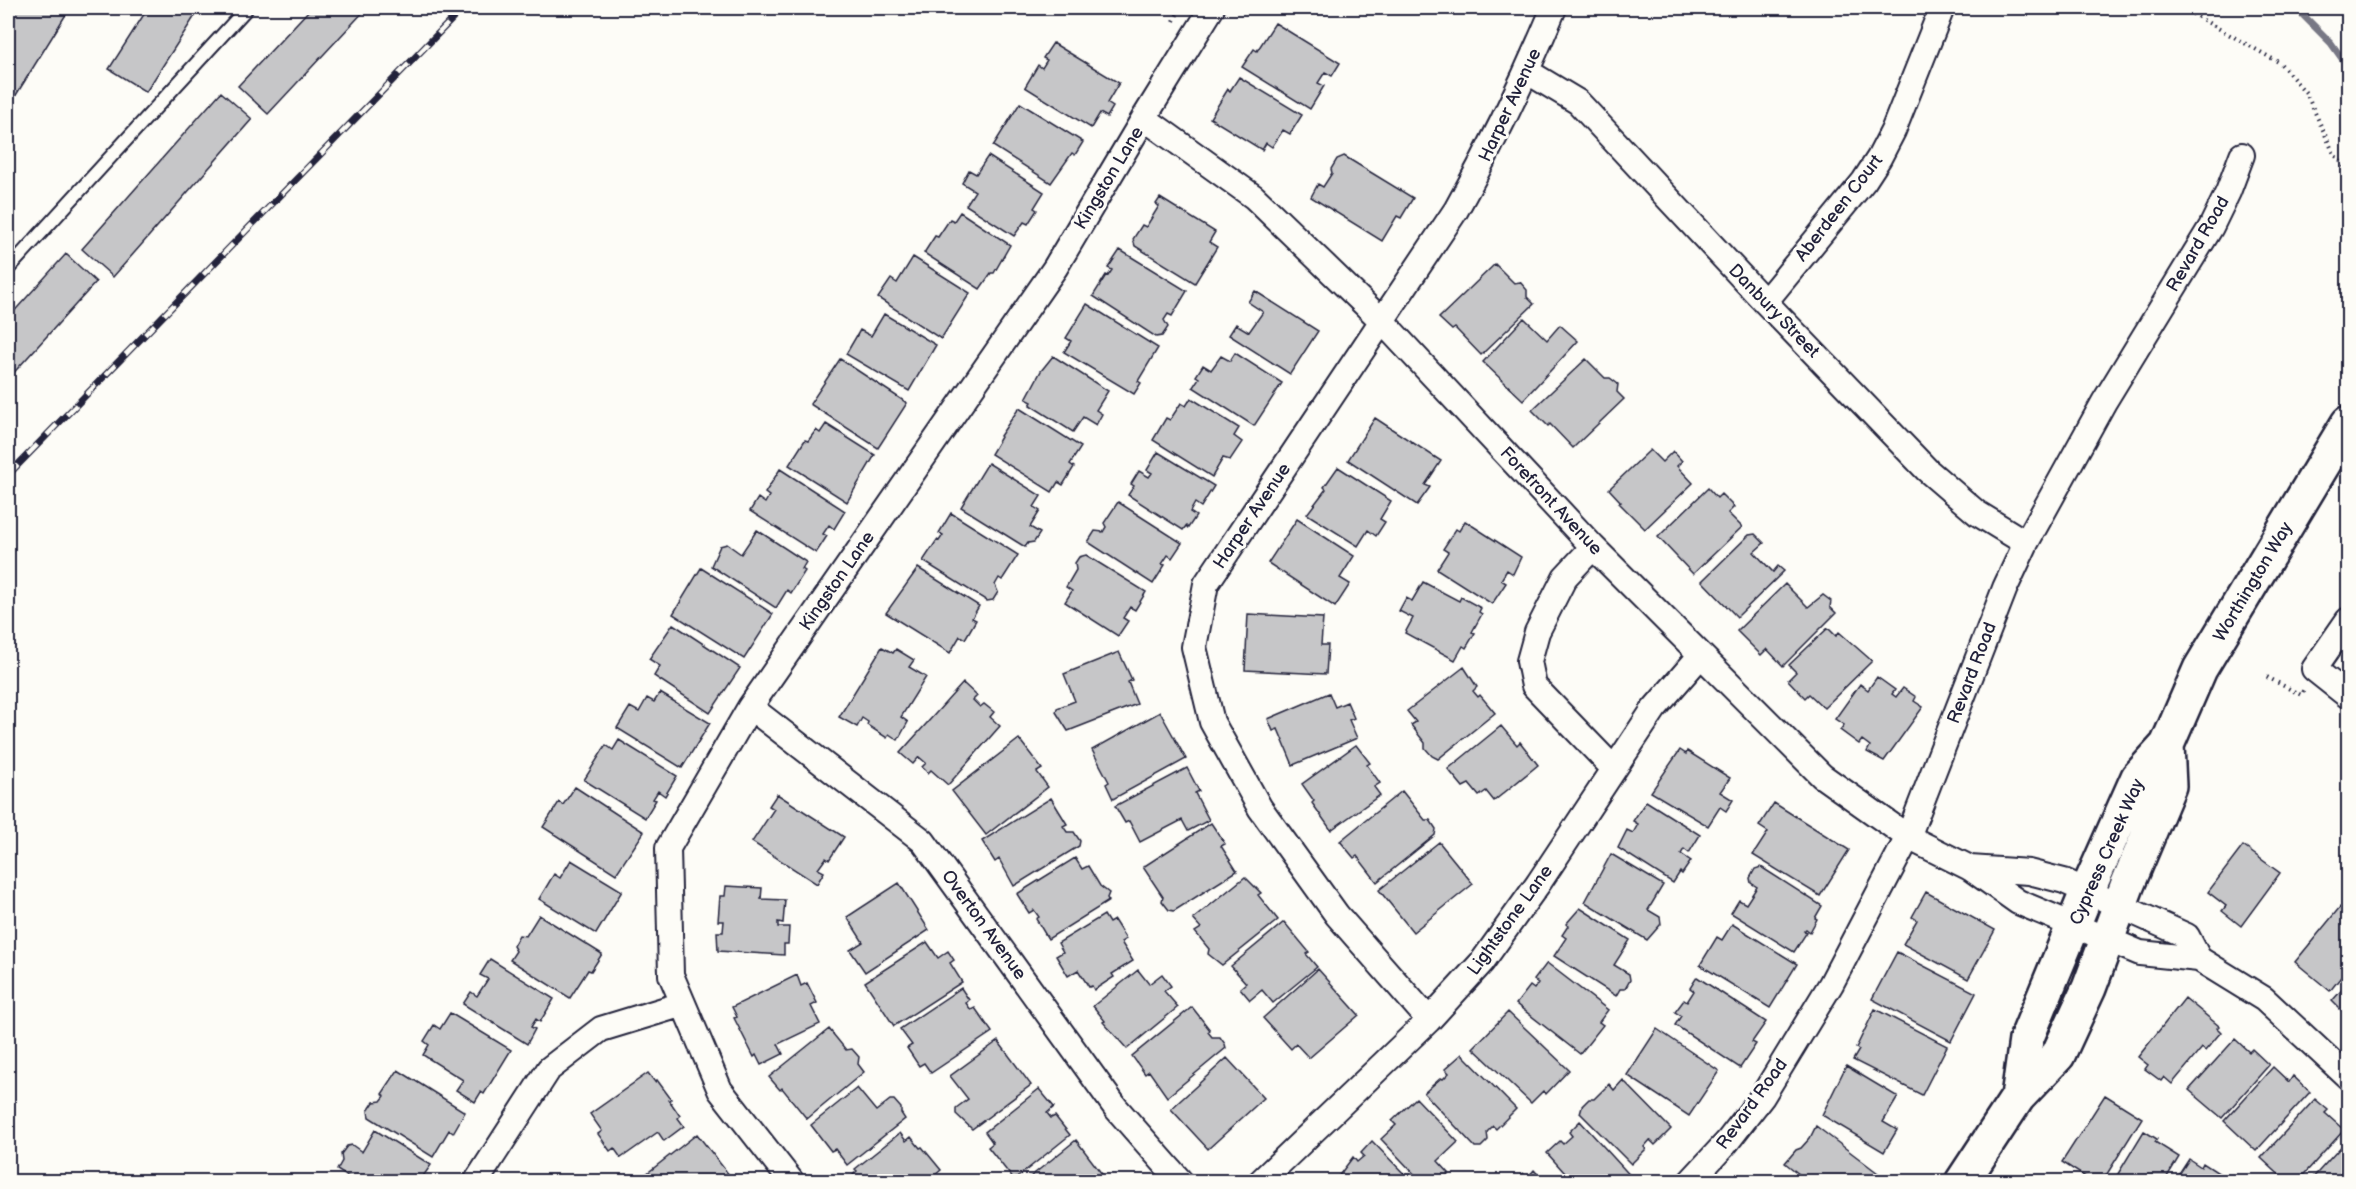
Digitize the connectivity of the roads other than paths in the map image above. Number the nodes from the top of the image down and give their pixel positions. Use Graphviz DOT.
graph roads {
  1 [pos="247,8"];
  2 [pos="1212,8"];
  3 [pos="1554,8"];
  4 [pos="1942,8"];
  5 [pos="1528,72"];
  6 [pos="1144,118"];
  7 [pos="2242,155"];
  8 [pos="8,269"];
  9 [pos="1765,302"];
  10 [pos="1381,320"];
  11 [pos="2349,423"];
  12 [pos="2026,543"];
  13 [pos="1593,547"];
  14 [pos="2349,620"];
  15 [pos="1700,656"];
  16 [pos="2349,696"];
  17 [pos="750,707"];
  18 [pos="2167,745"];
  19 [pos="1613,768"];
  20 [pos="1908,837"];
  21 [pos="1970,868"];
  22 [pos="2087,892"];
  23 [pos="2120,906"];
  24 [pos="2073,925"];
  25 [pos="2107,939"];
  26 [pos="2199,958"];
  27 [pos="683,1004"];
  28 [pos="1429,1020"];
  29 [pos="2349,1077"];
  30 [pos="2018,1097"];
  31 [pos="476,1182"];
  32 [pos="792,1182"];
  33 [pos="1181,1182"];
  34 [pos="1260,1182"];
  35 [pos="1690,1182"];
  36 [pos="1962,1182"];
  1 -- 8 [label="lane"];
  2 -- 6 [label="street, Kingston Lane"];
  3 -- 5 [label="street, Harper Avenue"];
  4 -- 9 [label="street, Aberdeen Court"];
  5 -- 9 [label="street, Danbury Street"];
  5 -- 10 [label="street, Harper Avenue"];
  6 -- 10 [label="street, Forefront Avenue"];
  6 -- 17 [label="street, Kingston Lane"];
  7 -- 12 [label="street, Revard Road"];
  9 -- 12 [label="street, Danbury Street"];
  10 -- 13 [label="street, Forefront Avenue"];
  10 -- 28 [label="street, Harper Avenue"];
  11 -- 18 [label="street, Worthington Way"];
  12 -- 20 [label="street, Revard Road"];
  13 -- 15 [label="street, Forefront Avenue"];
  13 -- 19 [label="street"];
  14 -- 16 [label="street"];
  15 -- 19 [label="street, Lightstone Lane"];
  15 -- 20 [label="street, Forefront Avenue"];
  17 -- 27 [label="street, Kingston Lane"];
  17 -- 33 [label="street, Overton Avenue"];
  18 -- 22 [label="street, Cypress Creek Way"];
  18 -- 23 [label="street, Cypress Creek Way"];
  19 -- 28 [label="street, Lightstone Lane"];
  20 -- 21 [label="street, Forefront Avenue"];
  20 -- 35 [label="street, Revard Road"];
  21 -- 22 [label="street, Forefront Avenue"];
  21 -- 24 [label="street, Forefront Avenue"];
  22 -- 23 [label="street, Forefront Avenue"];
  22 -- 24 [label="street, Cypress Creek Way"];
  23 -- 25 [label="street, Cypress Creek Way"];
  23 -- 26 [label="street, Forefront Avenue"];
  24 -- 25 [label="street, Forefront Avenue"];
  24 -- 30 [label="street, Cypress Creek Way"];
  25 -- 26 [label="street, Forefront Avenue"];
  25 -- 30 [label="street, Cypress Creek Way"];
  26 -- 29 [label="street, Forefront Avenue"];
  27 -- 31 [label="street"];
  27 -- 32 [label="street, Kingston Lane"];
  28 -- 34 [label="street, Lightstone Lane"];
  30 -- 36 [label="street"];
}
